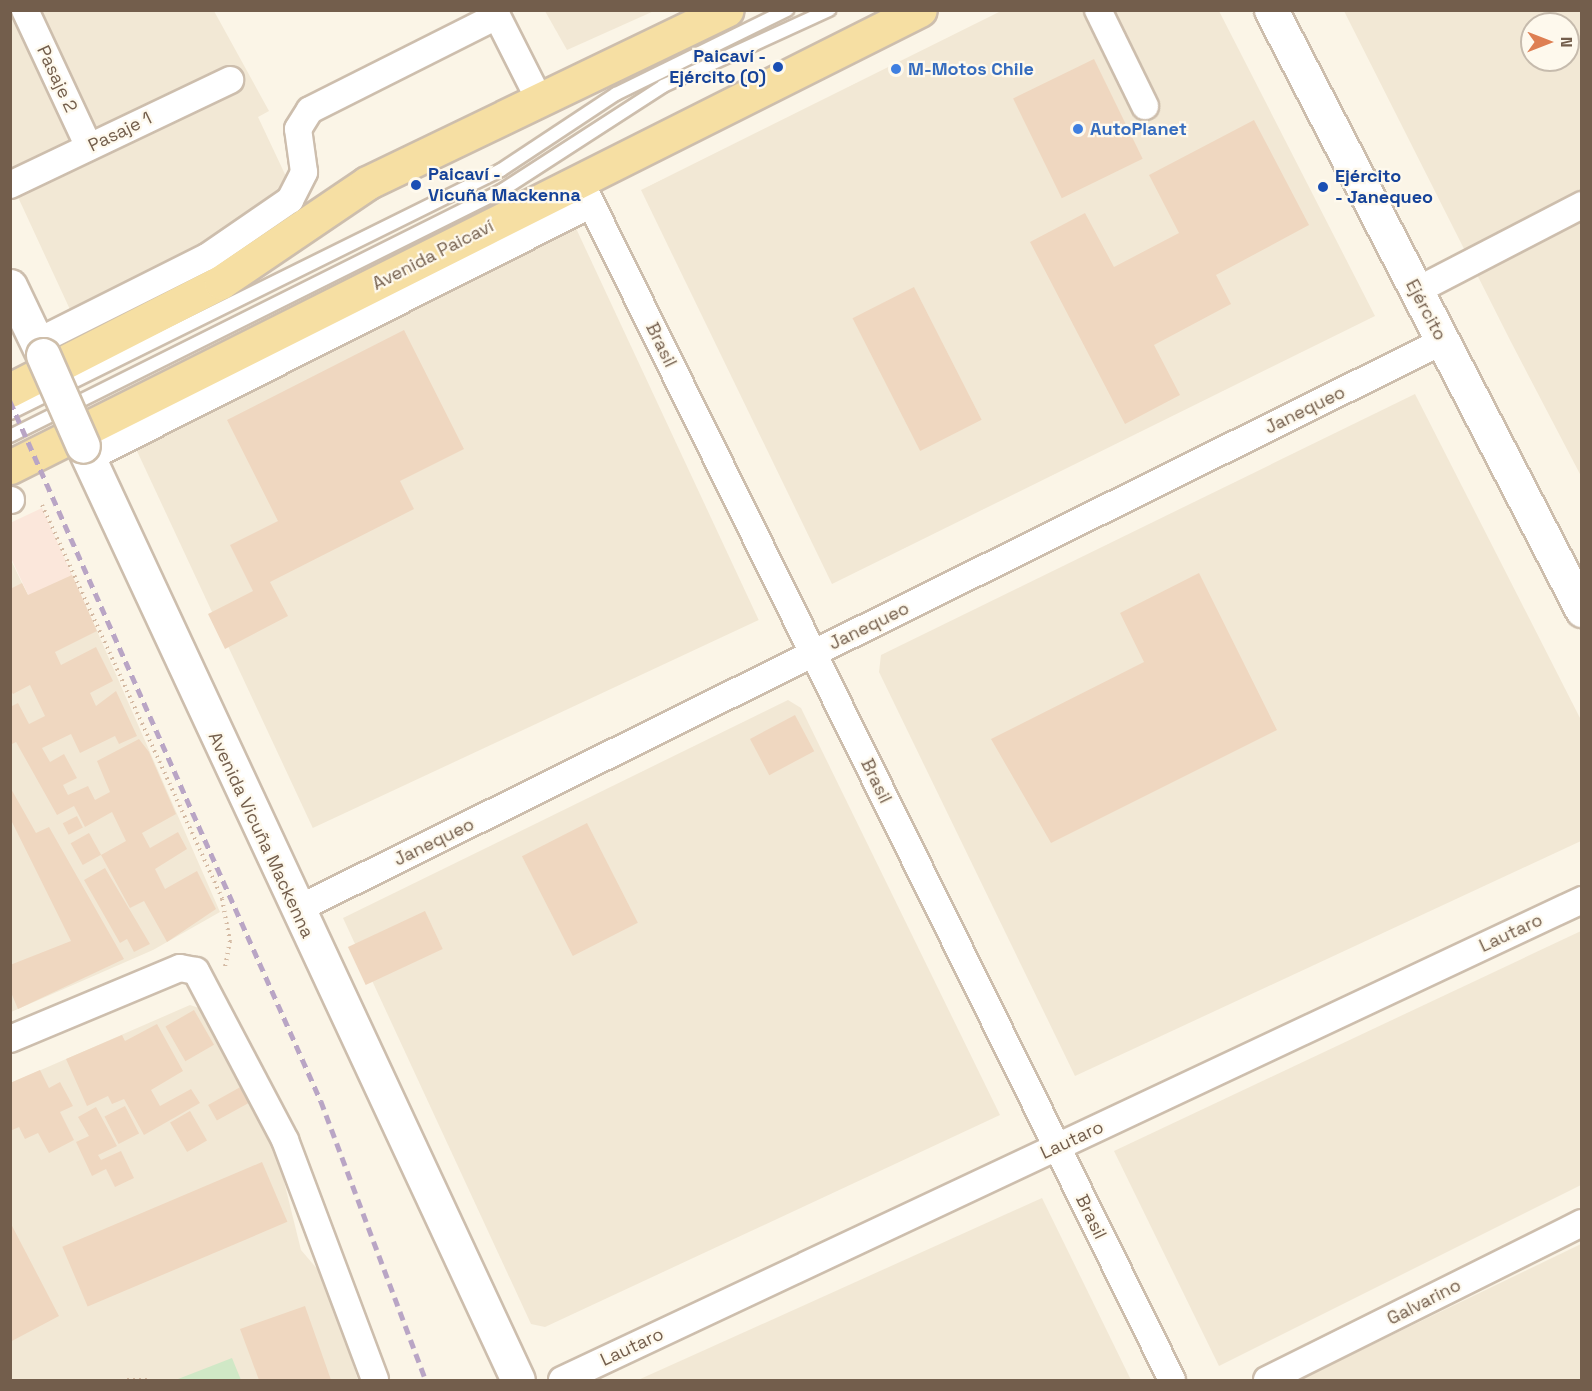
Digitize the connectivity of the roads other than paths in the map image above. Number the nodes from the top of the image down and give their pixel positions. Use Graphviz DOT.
graph roads {
  1 [pos="25,10"];
  2 [pos="727,10"];
  3 [pos="788,10"];
  4 [pos="829,10"];
  5 [pos="920,10"];
  6 [pos="1098,10"];
  7 [pos="1271,10"];
  8 [pos="496,13"];
  9 [pos="230,80"];
  10 [pos="538,99"];
  11 [pos="1145,106"];
  12 [pos="89,147"];
  13 [pos="10,185"];
  14 [pos="586,193"];
  15 [pos="1581,205"];
  16 [pos="10,286"];
  17 [pos="1416,291"];
  18 [pos="1443,341"];
  19 [pos="40,348"];
  20 [pos="10,390"];
  21 [pos="10,413"];
  22 [pos="10,436"];
  23 [pos="86,452"];
  24 [pos="10,467"];
  25 [pos="1581,610"];
  26 [pos="813,653"];
  27 [pos="1581,900"];
  28 [pos="296,910"];
  29 [pos="10,1039"];
  30 [pos="1057,1147"];
  31 [pos="1581,1223"];
  32 [pos="375,1380"];
  33 [pos="518,1380"];
  34 [pos="562,1380"];
  35 [pos="1172,1380"];
  36 [pos="1267,1380"];
  1 -- 12 [label="street, Pasaje 2"];
  2 -- 10 [label="main road"];
  3 -- 21 [label="lane"];
  4 -- 22 [label="lane"];
  5 -- 14 [label="main road, Avenida Paicaví"];
  6 -- 11 [label="street"];
  7 -- 17 [label="street, Ejército"];
  8 -- 10 [label="street"];
  8 -- 19 [label="street"];
  9 -- 12 [label="street, Pasaje 1"];
  10 -- 20 [label="main road"];
  12 -- 13 [label="street, Pasaje 1"];
  14 -- 23 [label="street, Avenida Paicaví"];
  14 -- 24 [label="main road, Avenida Paicaví"];
  14 -- 26 [label="street, Brasil"];
  15 -- 17 [label="street"];
  16 -- 19 [label="street, Avenida Vicuña Mackenna"];
  17 -- 18 [label="street, Ejército"];
  18 -- 25 [label="street, Ejército"];
  18 -- 26 [label="street, Janequeo"];
  19 -- 23 [label="street, Avenida Vicuña Mackenna, bridge"];
  23 -- 28 [label="street, Avenida Vicuña Mackenna"];
  26 -- 28 [label="street, Janequeo"];
  26 -- 30 [label="street, Brasil"];
  27 -- 30 [label="street, Lautaro"];
  28 -- 33 [label="street, Avenida Vicuña Mackenna"];
  29 -- 32 [label="street"];
  30 -- 34 [label="street, Lautaro"];
  30 -- 35 [label="street, Brasil"];
  31 -- 36 [label="street, Galvarino"];
}
